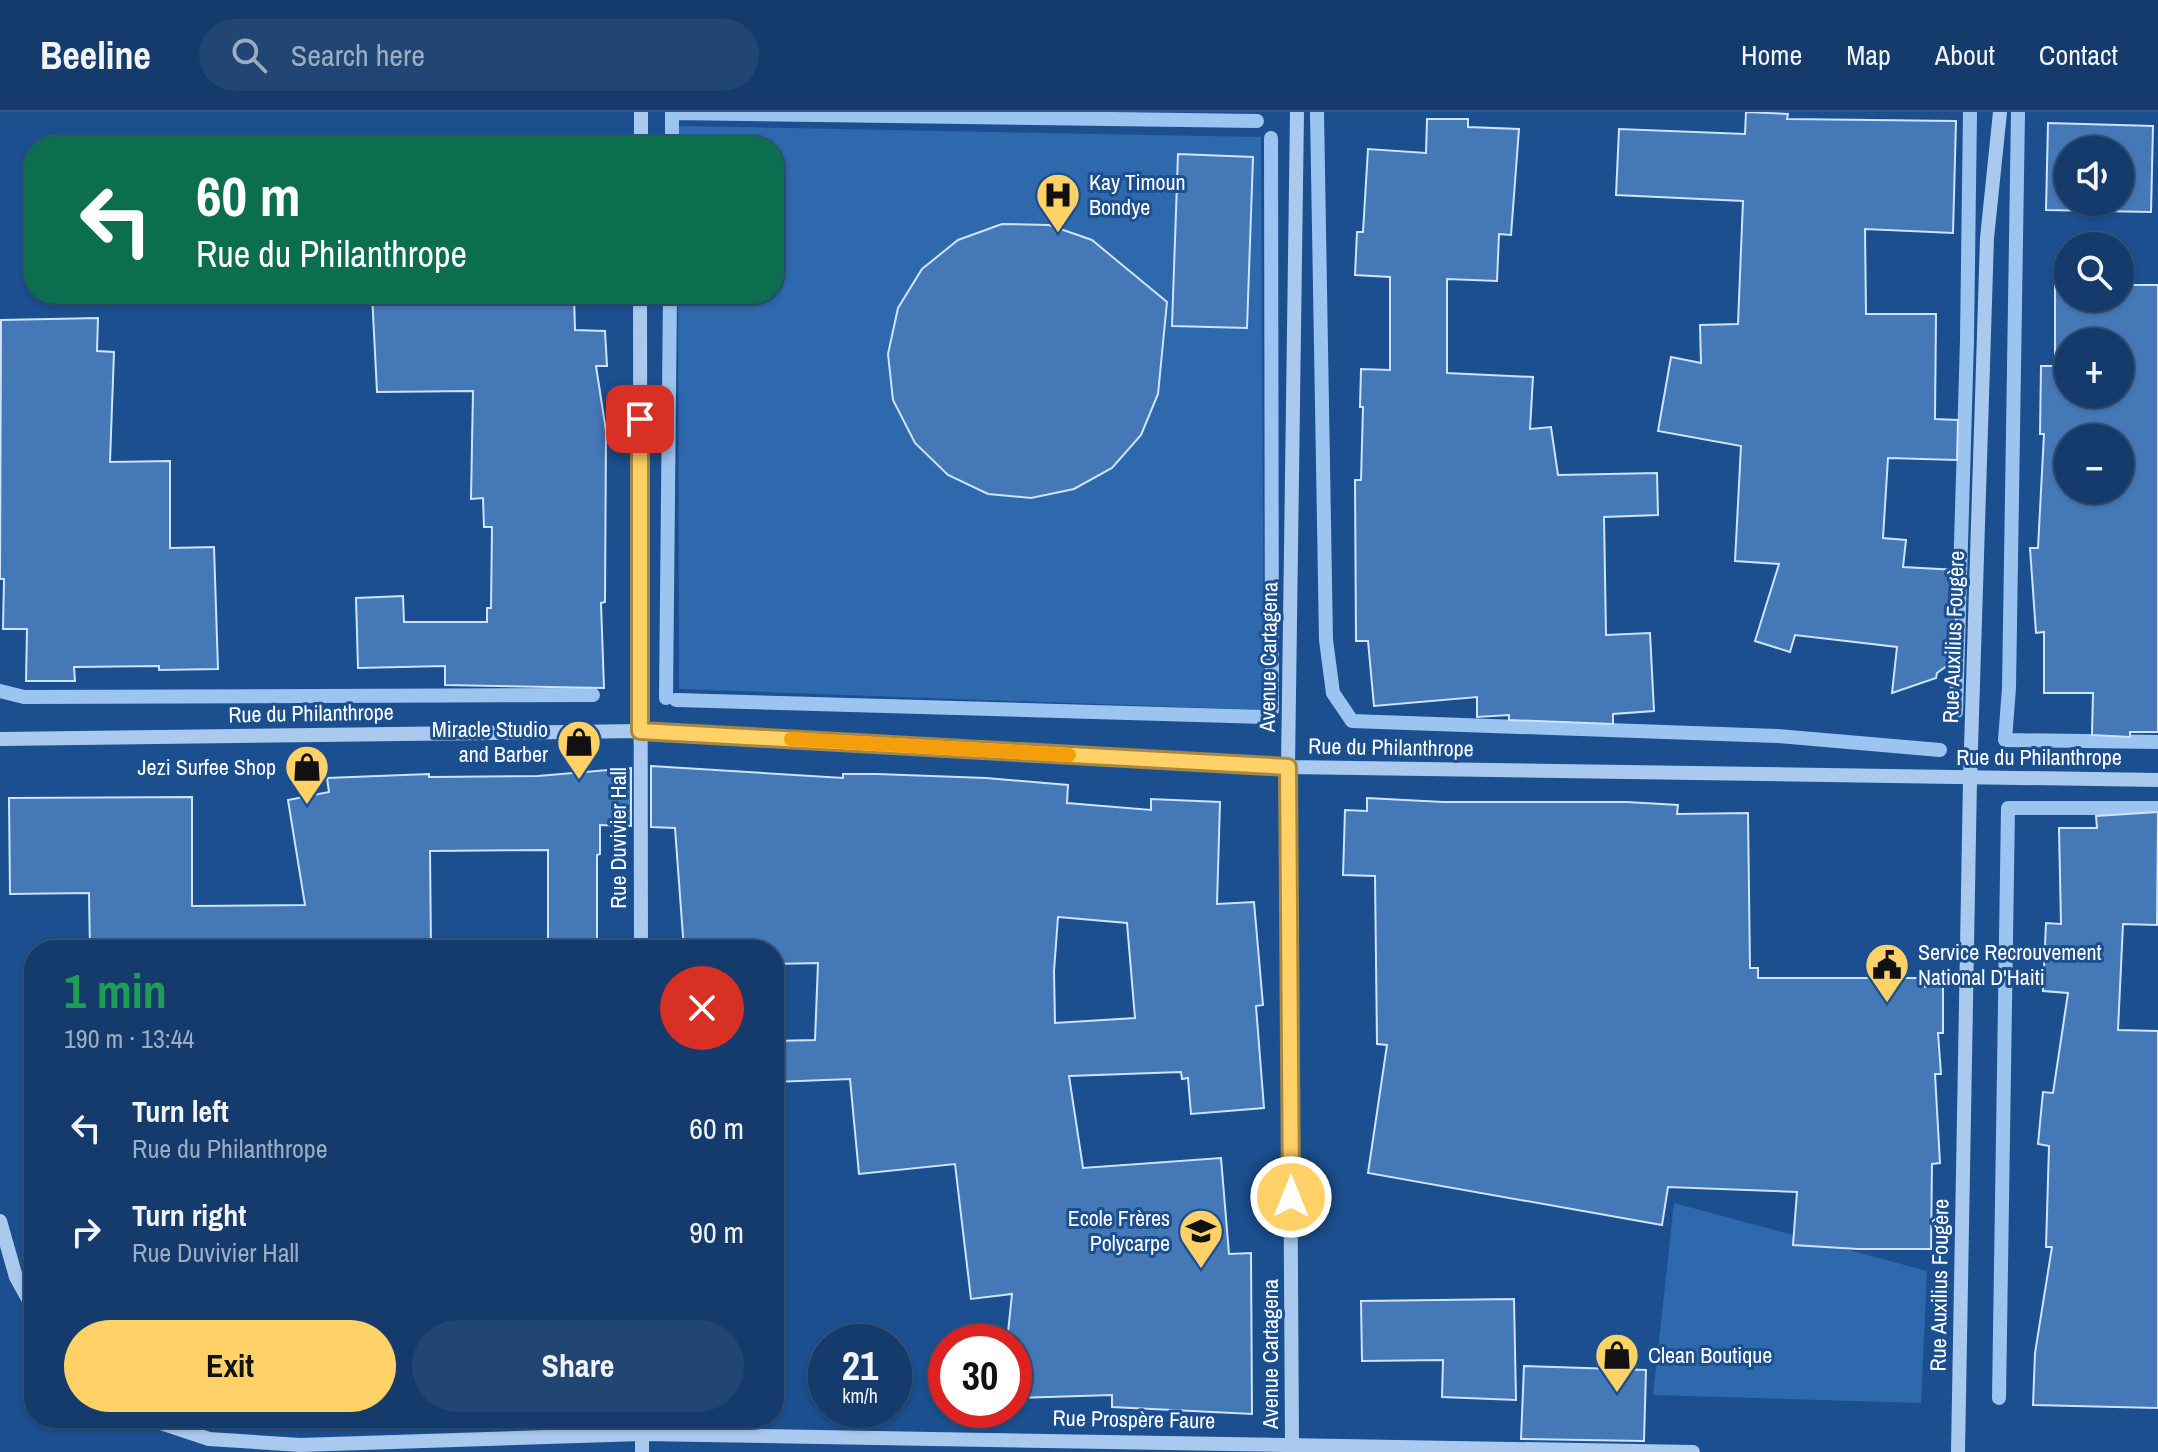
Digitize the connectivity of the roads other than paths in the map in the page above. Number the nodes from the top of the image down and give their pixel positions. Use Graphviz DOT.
graph roads {
  1 [pos="641,112"];
  2 [pos="1297,112"];
  3 [pos="2000,112"];
  4 [pos="641,136"];
  5 [pos="640,304"];
  6 [pos="640,731"];
  7 [pos="0,739"];
  8 [pos="1288,767"];
  9 [pos="1970,779"];
  10 [pos="2158,780"];
  11 [pos="641,940"];
  12 [pos="0,1221"];
  13 [pos="24,1292"];
  14 [pos="176,1428"];
  15 [pos="642,1428"];
  16 [pos="642,1434"];
  17 [pos="1292,1443"];
  18 [pos="248,1448"];
  19 [pos="642,1452"];
  20 [pos="1693,1452"];
  21 [pos="1958,1452"];
  1 -- 4 [label="street"];
  2 -- 8 [label="street, Avenue Cartagena"];
  3 -- 9 [label="street, Rue Auxilius Fougère"];
  5 -- 6 [label="street, Rue Duvivier Hall"];
  6 -- 7 [label="street, Rue du Philanthrope"];
  6 -- 8 [label="street, Rue du Philanthrope"];
  6 -- 11 [label="street, Rue Duvivier Hall"];
  8 -- 9 [label="street, Rue du Philanthrope"];
  8 -- 17 [label="street, Avenue Cartagena"];
  9 -- 10 [label="street, Rue du Philanthrope"];
  9 -- 21 [label="street, Rue Auxilius Fougère"];
  12 -- 13 [label="street"];
  14 -- 18 [label="street, Rue Prospère Faure"];
  15 -- 16 [label="street"];
  16 -- 17 [label="street, Rue Prospère Faure"];
  16 -- 18 [label="street, Rue Prospère Faure"];
  16 -- 19 [label="street"];
  17 -- 20 [label="street, Rue Prospère Faure"];
}
